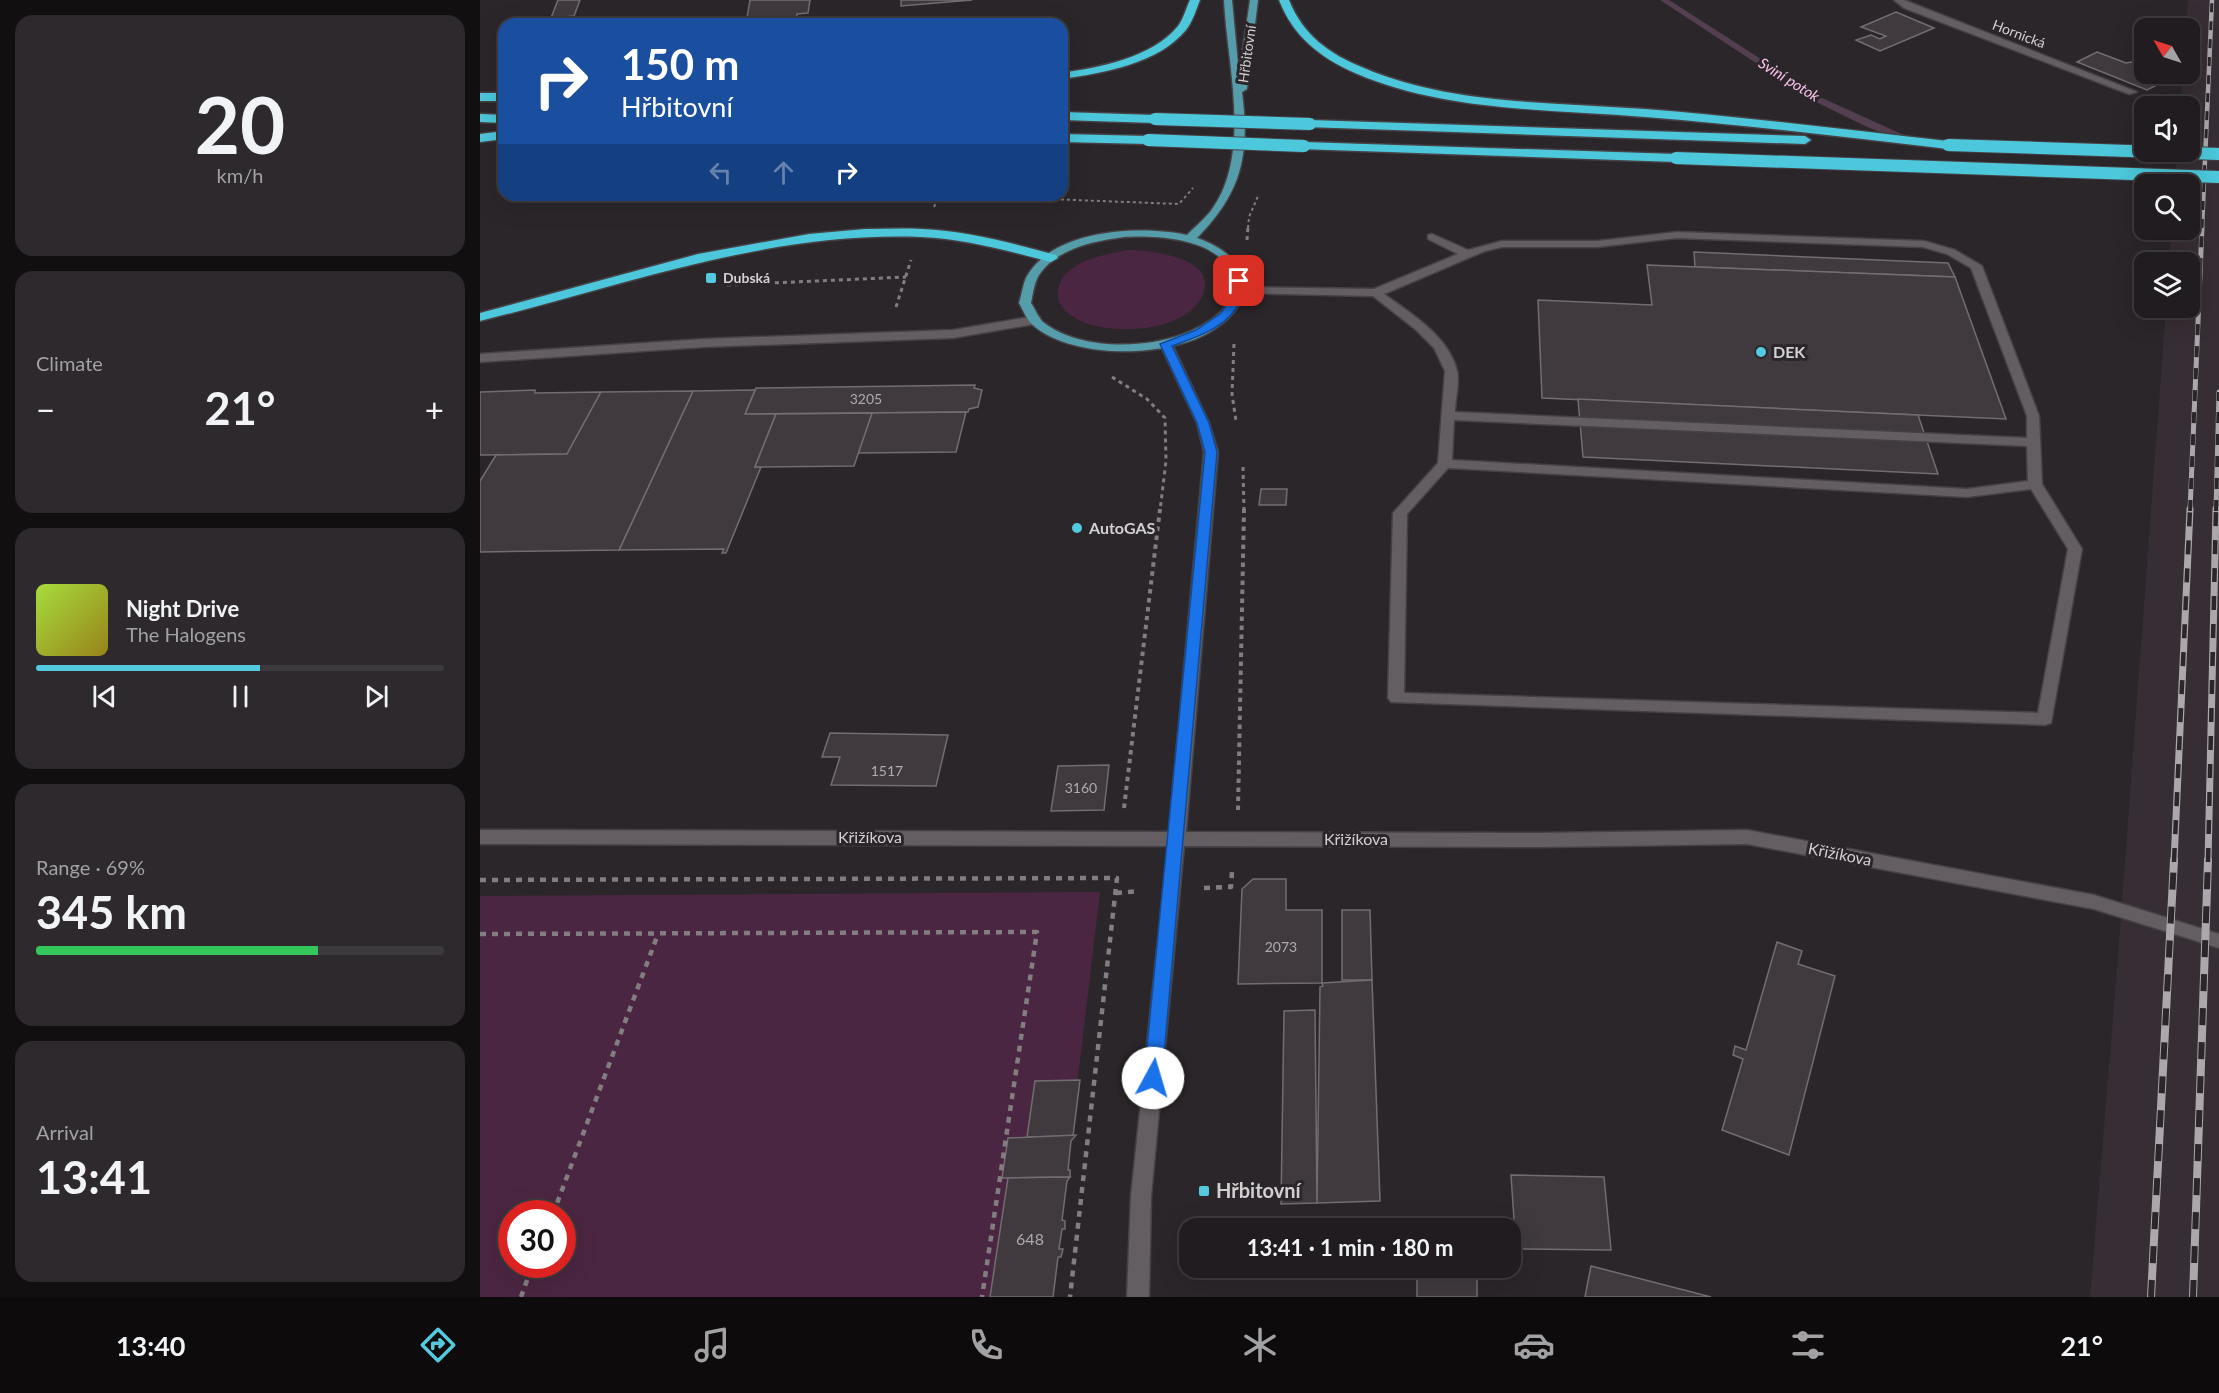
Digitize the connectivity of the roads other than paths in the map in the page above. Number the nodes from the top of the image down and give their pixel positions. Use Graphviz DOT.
graph roads {
  1 [pos="1195,0"];
  2 [pos="1228,0"];
  3 [pos="1254,0"];
  4 [pos="1284,0"];
  5 [pos="1898,0"];
  6 [pos="1068,75"];
  7 [pos="480,86"];
  8 [pos="498,86"];
  9 [pos="2132,92"];
  10 [pos="480,97"];
  11 [pos="498,97"];
  12 [pos="1239,107"];
  13 [pos="1068,116"];
  14 [pos="480,118"];
  15 [pos="498,119"];
  16 [pos="498,136"];
  17 [pos="480,138"];
  18 [pos="1068,138"];
  19 [pos="1948,145"];
  20 [pos="2219,154"];
  21 [pos="2219,177"];
  22 [pos="1432,237"];
  23 [pos="1189,239"];
  24 [pos="1467,255"];
  25 [pos="1051,258"];
  26 [pos="1239,290"];
  27 [pos="1376,294"];
  28 [pos="480,317"];
  29 [pos="1035,320"];
  30 [pos="1166,344"];
  31 [pos="480,358"];
  32 [pos="1447,416"];
  33 [pos="2033,442"];
  34 [pos="1445,464"];
  35 [pos="2035,484"];
  36 [pos="480,837"];
  37 [pos="1176,838"];
  38 [pos="2219,941"];
  39 [pos="1138,1297"];
  1 -- 6 [label="highway"];
  2 -- 12 [label="main road, Hřbitovní"];
  3 -- 12 [label="main road, Hřbitovní"];
  4 -- 19 [label="highway"];
  5 -- 9 [label="street, Hornická"];
  7 -- 8 [label="highway"];
  10 -- 11 [label="highway"];
  12 -- 23 [label="main road, Hřbitovní"];
  13 -- 19 [label="highway, bridge"];
  14 -- 15 [label="highway"];
  16 -- 17 [label="highway"];
  18 -- 21 [label="highway, bridge"];
  19 -- 20 [label="highway, bridge"];
  22 -- 24 [label="street"];
  23 -- 25 [label="main road"];
  23 -- 26 [label="main road"];
  24 -- 27 [label="street"];
  24 -- 33 [label="street"];
  25 -- 28 [label="highway"];
  25 -- 29 [label="main road"];
  26 -- 27 [label="street"];
  26 -- 30 [label="main road"];
  27 -- 32 [label="street"];
  29 -- 30 [label="main road"];
  29 -- 31 [label="street"];
  30 -- 37 [label="street"];
  32 -- 33 [label="street"];
  32 -- 34 [label="street"];
  33 -- 35 [label="street"];
  34 -- 35 [label="street"];
  34 -- 35 [label="street"];
  36 -- 37 [label="street, Křižíkova"];
  37 -- 38 [label="street, Křižíkova"];
  37 -- 39 [label="street"];
}
